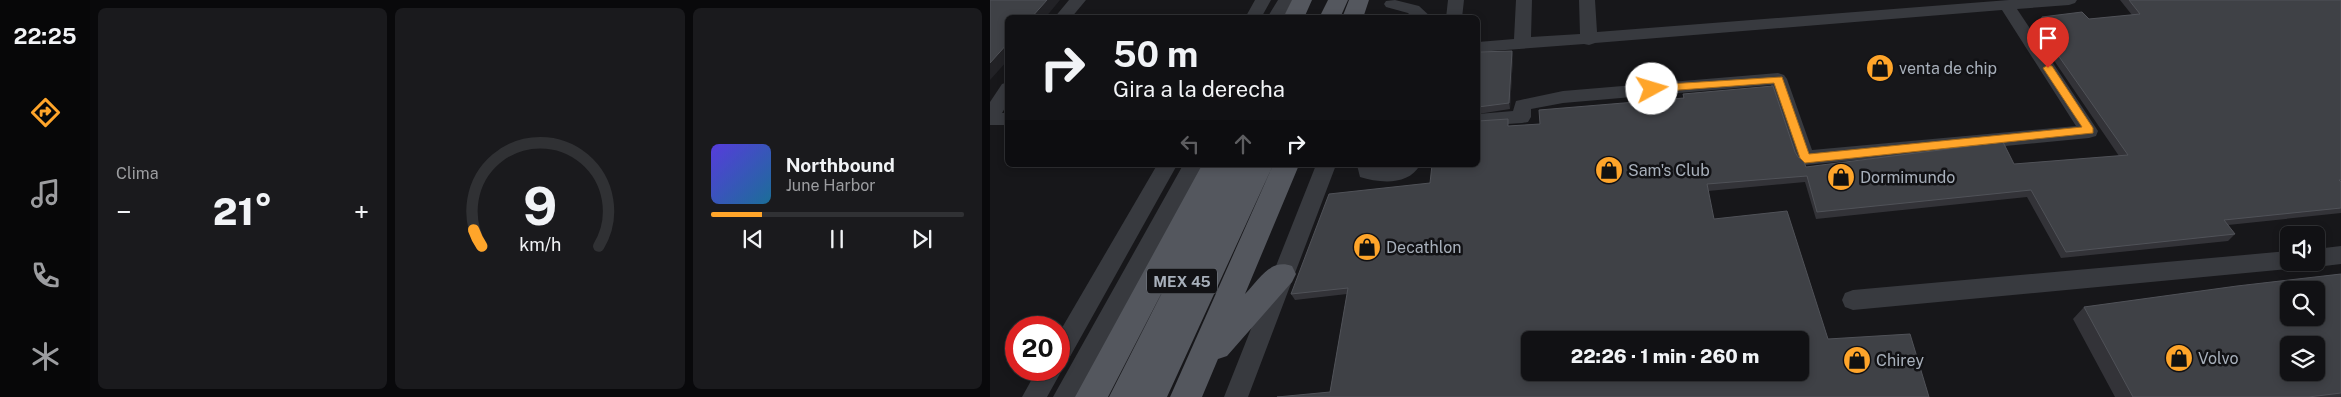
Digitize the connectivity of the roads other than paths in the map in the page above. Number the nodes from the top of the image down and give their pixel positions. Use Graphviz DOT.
graph roads {
  1 [pos="1078,0"];
  2 [pos="1263,0"];
  3 [pos="1286,0"];
  4 [pos="1302,0"];
  5 [pos="1322,0"];
  6 [pos="1338,0"];
  7 [pos="1360,0"];
  8 [pos="1456,0"];
  9 [pos="1524,0"];
  10 [pos="1587,0"];
  11 [pos="2069,0"];
  12 [pos="2007,6"];
  13 [pos="1390,7"];
  14 [pos="1065,15"];
  15 [pos="1255,15"];
  16 [pos="1278,15"];
  17 [pos="1294,15"];
  18 [pos="1314,15"];
  19 [pos="1331,15"];
  20 [pos="1353,15"];
  21 [pos="1420,15"];
  22 [pos="1454,15"];
  23 [pos="1480,33"];
  24 [pos="1522,39"];
  25 [pos="1589,40"];
  26 [pos="1480,47"];
  27 [pos="1003,92"];
  28 [pos="990,118"];
  29 [pos="1005,119"];
  30 [pos="1480,120"];
  31 [pos="1166,167"];
  32 [pos="1192,167"];
  33 [pos="1214,167"];
  34 [pos="1239,167"];
  35 [pos="1259,167"];
  36 [pos="1285,167"];
  37 [pos="1325,167"];
  38 [pos="1367,167"];
  39 [pos="1409,167"];
  40 [pos="2341,255"];
  41 [pos="2325,257"];
  42 [pos="2280,261"];
  43 [pos="1282,274"];
  44 [pos="1853,300"];
  45 [pos="1070,335"];
  46 [pos="1108,342"];
  47 [pos="1202,361"];
  48 [pos="1043,381"];
  49 [pos="1034,397"];
  50 [pos="1065,397"];
  51 [pos="1091,397"];
  52 [pos="1124,397"];
  53 [pos="1151,397"];
  54 [pos="1186,397"];
  55 [pos="1236,397"];
  1 -- 14 [label="street"];
  2 -- 15 [label="street"];
  3 -- 16 [label="street"];
  4 -- 17 [label="main road"];
  5 -- 18 [label="main road"];
  6 -- 19 [label="main road"];
  7 -- 20 [label="main road"];
  8 -- 22 [label="street"];
  9 -- 24 [label="street"];
  10 -- 25 [label="street"];
  11 -- 12 [label="street"];
  12 -- 25 [label="street"];
  12 -- 30 [label="street"];
  13 -- 21 [label="street"];
  23 -- 24 [label="street"];
  24 -- 25 [label="street"];
  24 -- 26 [label="street"];
  27 -- 28 [label="street"];
  28 -- 29 [label="street"];
  31 -- 45 [label="street"];
  32 -- 46 [label="street"];
  33 -- 46 [label="main road"];
  34 -- 52 [label="main road, MEX 45"];
  35 -- 53 [label="main road, MEX 45"];
  36 -- 47 [label="main road"];
  37 -- 43 [label="street"];
  38 -- 39 [label="street"];
  40 -- 41 [label="street"];
  42 -- 44 [label="street"];
  43 -- 47 [label="main road"];
  43 -- 55 [label="street"];
  46 -- 50 [label="street"];
  46 -- 51 [label="main road"];
  47 -- 54 [label="main road"];
  48 -- 49 [label="street"];
}
